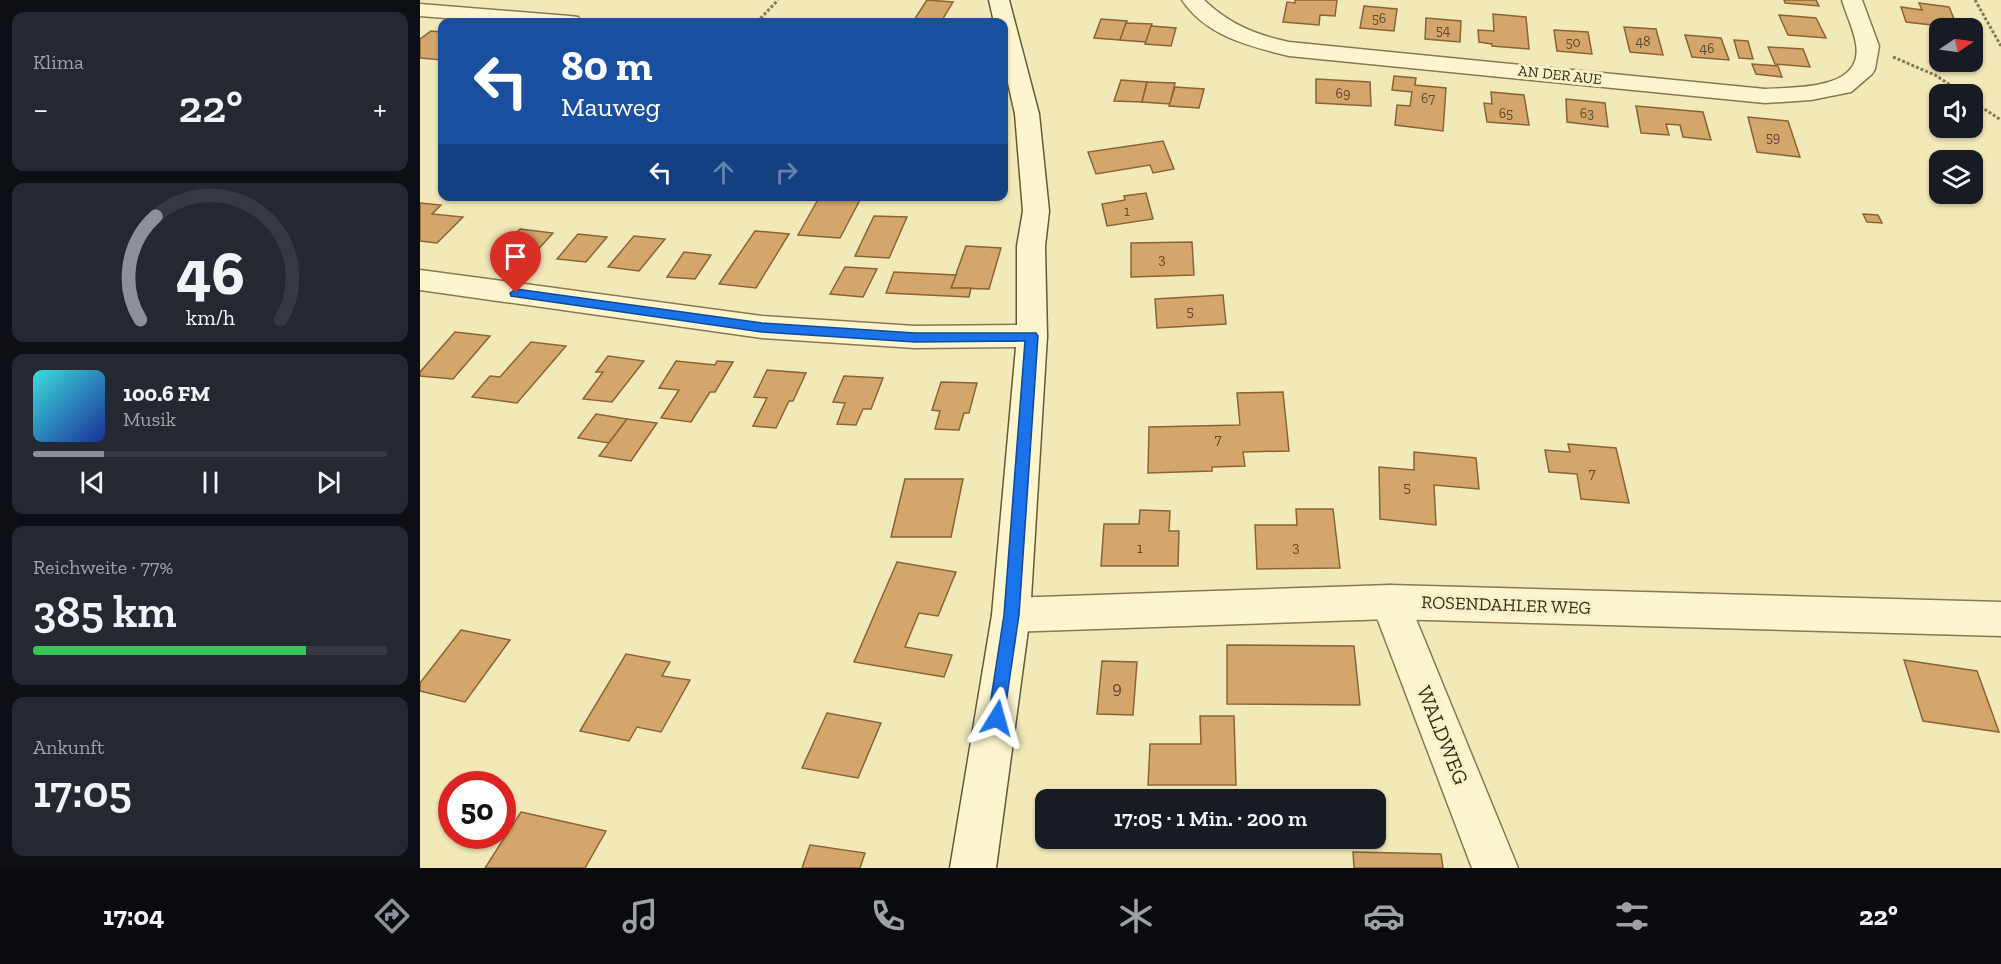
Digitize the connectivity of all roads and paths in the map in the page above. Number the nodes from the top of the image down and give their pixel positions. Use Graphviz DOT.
graph roads {
  1 [pos="778,0"];
  2 [pos="999,0"];
  3 [pos="1192,0"];
  4 [pos="1852,0"];
  5 [pos="1975,0"];
  6 [pos="420,10"];
  7 [pos="520,18"];
  8 [pos="761,18"];
  9 [pos="1002,18"];
  10 [pos="1868,46"];
  11 [pos="2001,46"];
  12 [pos="1008,57"];
  13 [pos="1011,76"];
  14 [pos="1949,84"];
  15 [pos="1983,108"];
  16 [pos="2001,120"];
  17 [pos="420,280"];
  18 [pos="1032,336"];
  19 [pos="1390,602"];
  20 [pos="1011,615"];
  21 [pos="2001,619"];
  22 [pos="974,868"];
  23 [pos="1495,868"];
  1 -- 8 [label="path"];
  2 -- 9 [label="street"];
  3 -- 10 [label="street, AN DER AUE"];
  4 -- 10 [label="street"];
  5 -- 11 [label="path"];
  6 -- 7 [label="street"];
  10 -- 14 [label="path"];
  12 -- 13 [label="street"];
  13 -- 18 [label="street"];
  15 -- 16 [label="path"];
  17 -- 18 [label="street"];
  18 -- 20 [label="street"];
  19 -- 20 [label="street, ROSENDAHLER WEG"];
  19 -- 21 [label="street, ROSENDAHLER WEG"];
  19 -- 23 [label="street, WALDWEG"];
  20 -- 22 [label="street"];
}
